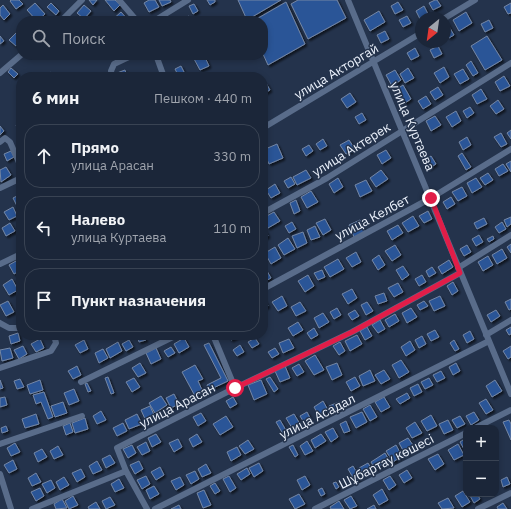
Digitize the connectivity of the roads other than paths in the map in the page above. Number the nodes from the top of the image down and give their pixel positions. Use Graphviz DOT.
graph roads {
  1 [pos="82,0"];
  2 [pos="119,0"];
  3 [pos="188,0"];
  4 [pos="348,0"];
  5 [pos="475,0"];
  6 [pos="451,14"];
  7 [pos="66,16"];
  8 [pos="133,16"];
  9 [pos="162,16"];
  10 [pos="415,37"];
  11 [pos="16,59"];
  12 [pos="122,60"];
  13 [pos="158,60"];
  14 [pos="374,61"];
  15 [pos="511,63"];
  16 [pos="110,72"];
  17 [pos="162,72"];
  18 [pos="0,73"];
  19 [pos="268,125"];
  20 [pos="402,130"];
  21 [pos="0,142"];
  22 [pos="511,149"];
  23 [pos="16,155"];
  24 [pos="16,180"];
  25 [pos="0,188"];
  26 [pos="431,198"];
  27 [pos="268,210"];
  28 [pos="511,235"];
  29 [pos="16,256"];
  30 [pos="0,264"];
  31 [pos="459,270"];
  32 [pos="268,287"];
  33 [pos="511,320"];
  34 [pos="0,323"];
  35 [pos="16,328"];
  36 [pos="488,338"];
  37 [pos="55,340"];
  38 [pos="167,340"];
  39 [pos="215,340"];
  40 [pos="0,368"];
  41 [pos="81,382"];
  42 [pos="235,388"];
  43 [pos="511,394"];
  44 [pos="511,410"];
  45 [pos="82,416"];
  46 [pos="481,425"];
  47 [pos="463,435"];
  48 [pos="0,444"];
  49 [pos="126,471"];
  50 [pos="0,474"];
  51 [pos="511,493"];
  52 [pos="8,501"];
  53 [pos="0,503"];
  54 [pos="11,509"];
  55 [pos="32,509"];
  56 [pos="147,509"];
  57 [pos="155,509"];
  58 [pos="315,509"];
  59 [pos="478,509"];
  1 -- 7 [label="street"];
  2 -- 8 [label="street"];
  3 -- 9 [label="street"];
  4 -- 14 [label="street, улица Куртаева"];
  5 -- 6 [label="street"];
  10 -- 14 [label="street, улица Акторгай"];
  11 -- 18 [label="street"];
  12 -- 16 [label="street"];
  13 -- 17 [label="street"];
  14 -- 19 [label="street, улица Акторгай"];
  14 -- 20 [label="street, улица Куртаева"];
  15 -- 20 [label="street, улица Актерек"];
  20 -- 26 [label="street, улица Куртаева"];
  20 -- 27 [label="street, улица Актерек"];
  21 -- 23 [label="street"];
  22 -- 26 [label="street, улица Келбет"];
  24 -- 25 [label="street"];
  26 -- 31 [label="street, улица Куртаева"];
  26 -- 32 [label="street, улица Келбет"];
  28 -- 31 [label="street, улица Арасан"];
  29 -- 30 [label="street"];
  31 -- 36 [label="street, улица Куртаева"];
  31 -- 42 [label="street, улица Арасан"];
  33 -- 36 [label="street, улица Асадал"];
  34 -- 35 [label="street"];
  36 -- 43 [label="street, улица Куртаева"];
  36 -- 57 [label="street, улица Асадал"];
  37 -- 40 [label="street"];
  38 -- 41 [label="street"];
  39 -- 42 [label="street"];
  42 -- 49 [label="street, улица Арасан"];
  44 -- 46 [label="street"];
  45 -- 48 [label="street"];
  47 -- 58 [label="street, Шұбартау көшесі"];
  49 -- 55 [label="street"];
  49 -- 56 [label="street"];
  50 -- 52 [label="street"];
  51 -- 59 [label="street"];
  52 -- 53 [label="street"];
  52 -- 54 [label="street"];
}
